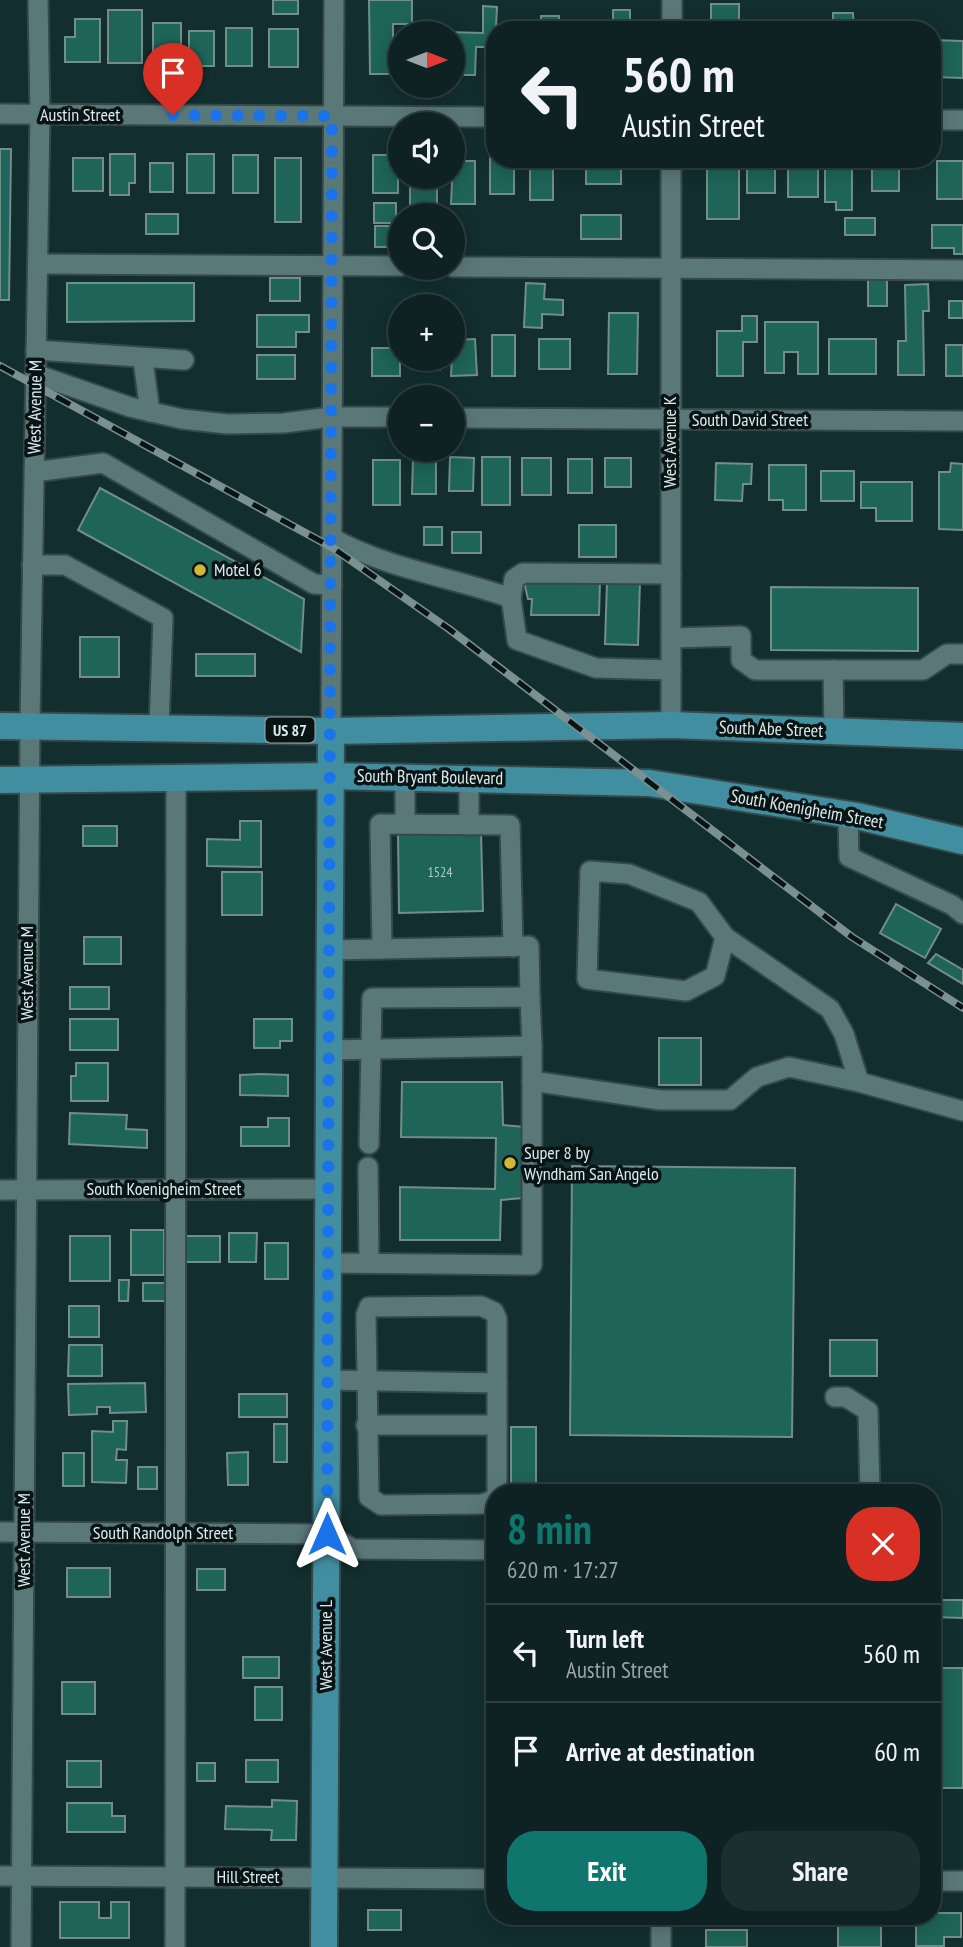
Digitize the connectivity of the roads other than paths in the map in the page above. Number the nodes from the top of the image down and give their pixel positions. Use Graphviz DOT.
graph roads {
  1 [pos="38,0"];
  2 [pos="334,0"];
  3 [pos="672,0"];
  4 [pos="672,21"];
  5 [pos="0,114"];
  6 [pos="40,114"];
  7 [pos="332,116"];
  8 [pos="486,117"];
  9 [pos="941,120"];
  10 [pos="963,120"];
  11 [pos="671,168"];
  12 [pos="38,264"];
  13 [pos="332,266"];
  14 [pos="388,266"];
  15 [pos="465,267"];
  16 [pos="671,268"];
  17 [pos="963,270"];
  18 [pos="36,350"];
  19 [pos="143,360"];
  20 [pos="184,360"];
  21 [pos="36,374"];
  22 [pos="150,412"];
  23 [pos="331,417"];
  24 [pos="388,417"];
  25 [pos="465,418"];
  26 [pos="670,419"];
  27 [pos="963,421"];
  28 [pos="34,472"];
  29 [pos="332,538"];
  30 [pos="32,565"];
  31 [pos="671,574"];
  32 [pos="332,585"];
  33 [pos="511,598"];
  34 [pos="671,638"];
  35 [pos="963,654"];
  36 [pos="671,670"];
  37 [pos="833,670"];
  38 [pos="30,724"];
  39 [pos="671,725"];
  40 [pos="0,726"];
  41 [pos="159,727"];
  42 [pos="331,731"];
  43 [pos="834,732"];
  44 [pos="963,736"];
  45 [pos="331,776"];
  46 [pos="176,777"];
  47 [pos="405,777"];
  48 [pos="469,778"];
  49 [pos="29,779"];
  50 [pos="0,780"];
  51 [pos="649,783"];
  52 [pos="848,815"];
  53 [pos="405,824"];
  54 [pos="469,825"];
  55 [pos="963,841"];
  56 [pos="963,914"];
  57 [pos="725,937"];
  58 [pos="513,947"];
  59 [pos="382,949"];
  60 [pos="329,950"];
  61 [pos="530,997"];
  62 [pos="531,1046"];
  63 [pos="369,1049"];
  64 [pos="329,1050"];
  65 [pos="531,1081"];
  66 [pos="859,1082"];
  67 [pos="963,1111"];
  68 [pos="369,1144"];
  69 [pos="368,1167"];
  70 [pos="175,1189"];
  71 [pos="328,1189"];
  72 [pos="0,1190"];
  73 [pos="26,1190"];
  74 [pos="327,1263"];
  75 [pos="369,1264"];
  76 [pos="327,1380"];
  77 [pos="366,1382"];
  78 [pos="497,1383"];
  79 [pos="835,1397"];
  80 [pos="366,1425"];
  81 [pos="497,1425"];
  82 [pos="497,1484"];
  83 [pos="870,1484"];
  84 [pos="486,1502"];
  85 [pos="0,1532"];
  86 [pos="24,1533"];
  87 [pos="175,1533"];
  88 [pos="327,1534"];
  89 [pos="486,1550"];
  90 [pos="0,1876"];
  91 [pos="20,1876"];
  92 [pos="175,1877"];
  93 [pos="325,1878"];
  94 [pos="486,1879"];
  95 [pos="941,1881"];
  96 [pos="963,1881"];
  97 [pos="661,1925"];
  98 [pos="21,1947"];
  99 [pos="175,1947"];
  100 [pos="324,1947"];
  101 [pos="661,1947"];
  1 -- 6 [label="street, West Avenue M"];
  2 -- 7 [label="street, West Avenue L"];
  3 -- 4 [label="street"];
  5 -- 6 [label="street, Austin Street"];
  6 -- 7 [label="street, Austin Street"];
  6 -- 12 [label="street, West Avenue M"];
  7 -- 8 [label="street, Austin Street"];
  7 -- 13 [label="street, West Avenue L"];
  9 -- 10 [label="street"];
  11 -- 16 [label="street, West Avenue K"];
  12 -- 13 [label="street"];
  12 -- 18 [label="street, West Avenue M"];
  13 -- 14 [label="street"];
  13 -- 23 [label="street, West Avenue L"];
  15 -- 16 [label="street"];
  16 -- 17 [label="street"];
  16 -- 26 [label="street, West Avenue K"];
  18 -- 19 [label="street"];
  18 -- 21 [label="street, West Avenue M"];
  19 -- 20 [label="street"];
  19 -- 22 [label="street"];
  21 -- 22 [label="street"];
  21 -- 28 [label="street, West Avenue M"];
  22 -- 23 [label="street"];
  23 -- 24 [label="street"];
  23 -- 29 [label="street, West Avenue L"];
  25 -- 26 [label="street, South David Street"];
  26 -- 27 [label="street, South David Street"];
  26 -- 31 [label="street, West Avenue K"];
  28 -- 30 [label="street, West Avenue M"];
  28 -- 32 [label="street"];
  29 -- 32 [label="street, West Avenue L"];
  29 -- 33 [label="street"];
  30 -- 38 [label="street, West Avenue M"];
  30 -- 41 [label="street"];
  31 -- 33 [label="street"];
  31 -- 34 [label="street, West Avenue K"];
  32 -- 42 [label="street, West Avenue L"];
  33 -- 36 [label="street"];
  34 -- 36 [label="street, West Avenue K"];
  34 -- 37 [label="street"];
  35 -- 37 [label="street"];
  36 -- 39 [label="street, West Avenue K"];
  37 -- 43 [label="street"];
  38 -- 40 [label="main road, US 87"];
  38 -- 41 [label="main road, US 87"];
  38 -- 49 [label="street, West Avenue M"];
  39 -- 42 [label="main road, South Abe Street / US 87"];
  39 -- 43 [label="main road, South Abe Street / US 87"];
  41 -- 42 [label="main road, US 87"];
  42 -- 45 [label="main road, West Avenue L"];
  43 -- 44 [label="main road, South Abe Street / US 87"];
  45 -- 46 [label="main road, South Bryant Boulevard"];
  45 -- 47 [label="main road, South Bryant Boulevard"];
  45 -- 60 [label="main road, West Avenue L"];
  46 -- 49 [label="main road, South Bryant Boulevard"];
  46 -- 70 [label="street"];
  47 -- 48 [label="main road, South Bryant Boulevard"];
  47 -- 53 [label="street"];
  48 -- 51 [label="main road, South Bryant Boulevard"];
  48 -- 54 [label="street"];
  49 -- 50 [label="main road, South Bryant Boulevard"];
  49 -- 73 [label="street, West Avenue M"];
  51 -- 52 [label="main road, South Koenigheim Street"];
  52 -- 55 [label="main road, South Koenigheim Street"];
  52 -- 56 [label="street"];
  53 -- 54 [label="street"];
  53 -- 59 [label="street"];
  54 -- 58 [label="street"];
  57 -- 57 [label="street"];
  57 -- 66 [label="street"];
  58 -- 59 [label="street"];
  58 -- 61 [label="street"];
  59 -- 60 [label="street"];
  60 -- 64 [label="main road, West Avenue L"];
  61 -- 62 [label="street"];
  61 -- 63 [label="street"];
  62 -- 63 [label="street"];
  62 -- 65 [label="street"];
  63 -- 64 [label="street"];
  63 -- 68 [label="street"];
  64 -- 71 [label="main road, West Avenue L"];
  65 -- 66 [label="street"];
  65 -- 75 [label="street"];
  66 -- 67 [label="street"];
  69 -- 75 [label="street"];
  70 -- 71 [label="street, South Koenigheim Street"];
  70 -- 73 [label="street, South Koenigheim Street"];
  70 -- 87 [label="street"];
  71 -- 74 [label="main road, West Avenue L"];
  72 -- 73 [label="street, South Koenigheim Street"];
  73 -- 86 [label="street, West Avenue M"];
  74 -- 75 [label="street"];
  74 -- 76 [label="main road, West Avenue L"];
  76 -- 77 [label="street"];
  76 -- 88 [label="main road, West Avenue L"];
  77 -- 78 [label="street"];
  77 -- 78 [label="street"];
  77 -- 80 [label="street"];
  78 -- 81 [label="street"];
  79 -- 83 [label="street"];
  80 -- 81 [label="street"];
  80 -- 84 [label="street"];
  81 -- 82 [label="street"];
  85 -- 86 [label="street, South Randolph Street"];
  86 -- 87 [label="street, South Randolph Street"];
  86 -- 91 [label="street, West Avenue M"];
  87 -- 88 [label="street, South Randolph Street"];
  87 -- 92 [label="street"];
  88 -- 89 [label="street"];
  88 -- 93 [label="main road, West Avenue L"];
  90 -- 91 [label="street, Hill Street"];
  91 -- 92 [label="street, Hill Street"];
  91 -- 98 [label="street, West Avenue M"];
  92 -- 93 [label="street, Hill Street"];
  92 -- 99 [label="street"];
  93 -- 94 [label="street, Hill Street"];
  93 -- 100 [label="main road, West Avenue L"];
  95 -- 96 [label="street"];
  97 -- 101 [label="street"];
}
